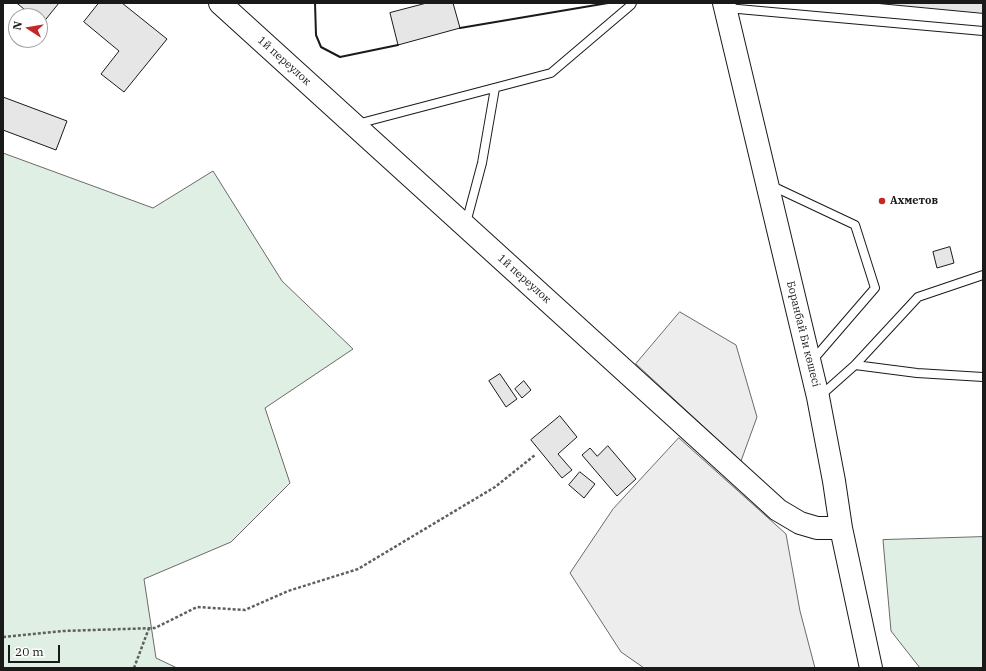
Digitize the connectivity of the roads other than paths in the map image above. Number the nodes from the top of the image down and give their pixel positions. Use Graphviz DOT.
graph roads {
  1 [pos="220,3"];
  2 [pos="632,3"];
  3 [pos="725,5"];
  4 [pos="983,31"];
  5 [pos="495,88"];
  6 [pos="355,125"];
  7 [pos="767,184"];
  8 [pos="465,226"];
  9 [pos="983,275"];
  10 [pos="810,364"];
  11 [pos="855,365"];
  12 [pos="983,377"];
  13 [pos="818,397"];
  14 [pos="841,528"];
  15 [pos="871,668"];
  1 -- 6 [label="street, 1й переулок"];
  2 -- 5 [label="lane"];
  3 -- 4 [label="lane"];
  3 -- 7 [label="street, Боранбай Би көшесі"];
  5 -- 6 [label="lane"];
  5 -- 8 [label="lane"];
  6 -- 8 [label="street, 1й переулок"];
  7 -- 10 [label="street, Боранбай Би көшесі"];
  7 -- 10 [label="lane"];
  8 -- 14 [label="street, 1й переулок"];
  9 -- 11 [label="lane"];
  10 -- 13 [label="street, Боранбай Би көшесі"];
  11 -- 12 [label="lane"];
  11 -- 13 [label="lane"];
  13 -- 14 [label="street, Боранбай Би көшесі"];
  14 -- 15 [label="street, Боранбай Би көшесі"];
}
